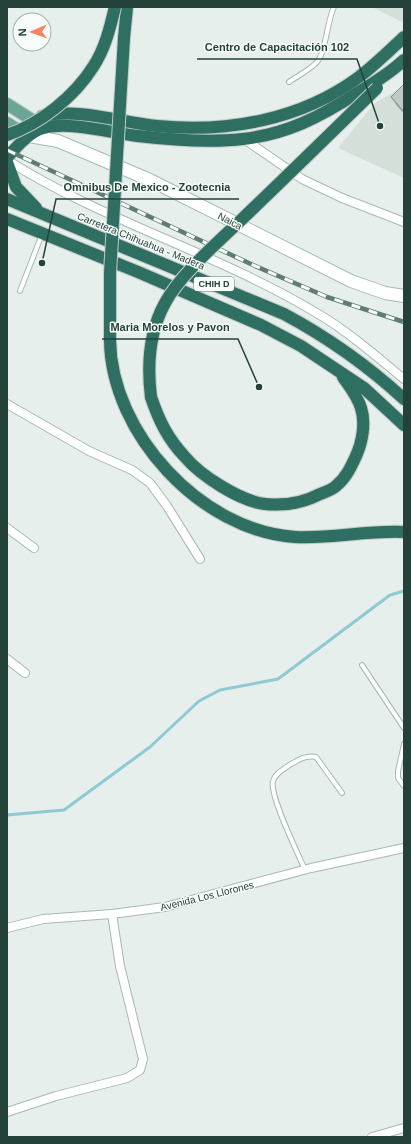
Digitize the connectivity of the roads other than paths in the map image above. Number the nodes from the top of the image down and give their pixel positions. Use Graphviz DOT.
graph roads {
  1 [pos="115,7"];
  2 [pos="127,7"];
  3 [pos="334,7"];
  4 [pos="404,37"];
  5 [pos="404,60"];
  6 [pos="394,71"];
  7 [pos="288,82"];
  8 [pos="7,104"];
  9 [pos="31,120"];
  10 [pos="44,128"];
  11 [pos="9,130"];
  12 [pos="29,136"];
  13 [pos="244,139"];
  14 [pos="58,141"];
  15 [pos="7,160"];
  16 [pos="7,199"];
  17 [pos="43,214"];
  18 [pos="7,219"];
  19 [pos="404,222"];
  20 [pos="43,234"];
  21 [pos="20,291"];
  22 [pos="404,296"];
  23 [pos="342,374"];
  24 [pos="404,380"];
  25 [pos="404,399"];
  26 [pos="7,404"];
  27 [pos="404,425"];
  28 [pos="7,528"];
  29 [pos="404,532"];
  30 [pos="34,548"];
  31 [pos="200,558"];
  32 [pos="7,659"];
  33 [pos="362,665"];
  34 [pos="25,673"];
  35 [pos="404,728"];
  36 [pos="404,744"];
  37 [pos="404,786"];
  38 [pos="342,793"];
  39 [pos="404,848"];
  40 [pos="306,870"];
  41 [pos="112,914"];
  42 [pos="7,928"];
  43 [pos="7,1112"];
  44 [pos="404,1128"];
  45 [pos="372,1137"];
  1 -- 11 [label="highway, bridge"];
  2 -- 29 [label="highway, bridge"];
  3 -- 7 [label="lane"];
  4 -- 9 [label="highway"];
  5 -- 6 [label="highway"];
  6 -- 13 [label="highway"];
  6 -- 23 [label="highway, bridge"];
  8 -- 9 [label="main road"];
  9 -- 10 [label="main road"];
  9 -- 11 [label="highway"];
  10 -- 12 [label="highway"];
  10 -- 13 [label="highway"];
  10 -- 14 [label="street, Naica"];
  11 -- 12 [label="main road"];
  12 -- 14 [label="street, Naica"];
  12 -- 15 [label="highway"];
  13 -- 19 [label="street"];
  14 -- 22 [label="street, Naica"];
  15 -- 17 [label="highway"];
  15 -- 24 [label="street"];
  16 -- 17 [label="highway, Carretera Chihuahua - Madera / CHIH D"];
  17 -- 25 [label="highway, Carretera Chihuahua - Madera / CHIH D"];
  18 -- 20 [label="highway, CHIH D"];
  20 -- 21 [label="lane"];
  20 -- 23 [label="highway, CHIH D"];
  23 -- 27 [label="highway, CHIH D"];
  26 -- 31 [label="street"];
  28 -- 30 [label="street"];
  32 -- 34 [label="street"];
  33 -- 35 [label="lane"];
  36 -- 37 [label="lane"];
  38 -- 40 [label="lane"];
  39 -- 40 [label="street, Avenida Los Llorones"];
  40 -- 41 [label="street, Avenida Los Llorones"];
  41 -- 42 [label="street, Avenida Los Llorones"];
  41 -- 43 [label="street"];
  44 -- 45 [label="street"];
}
